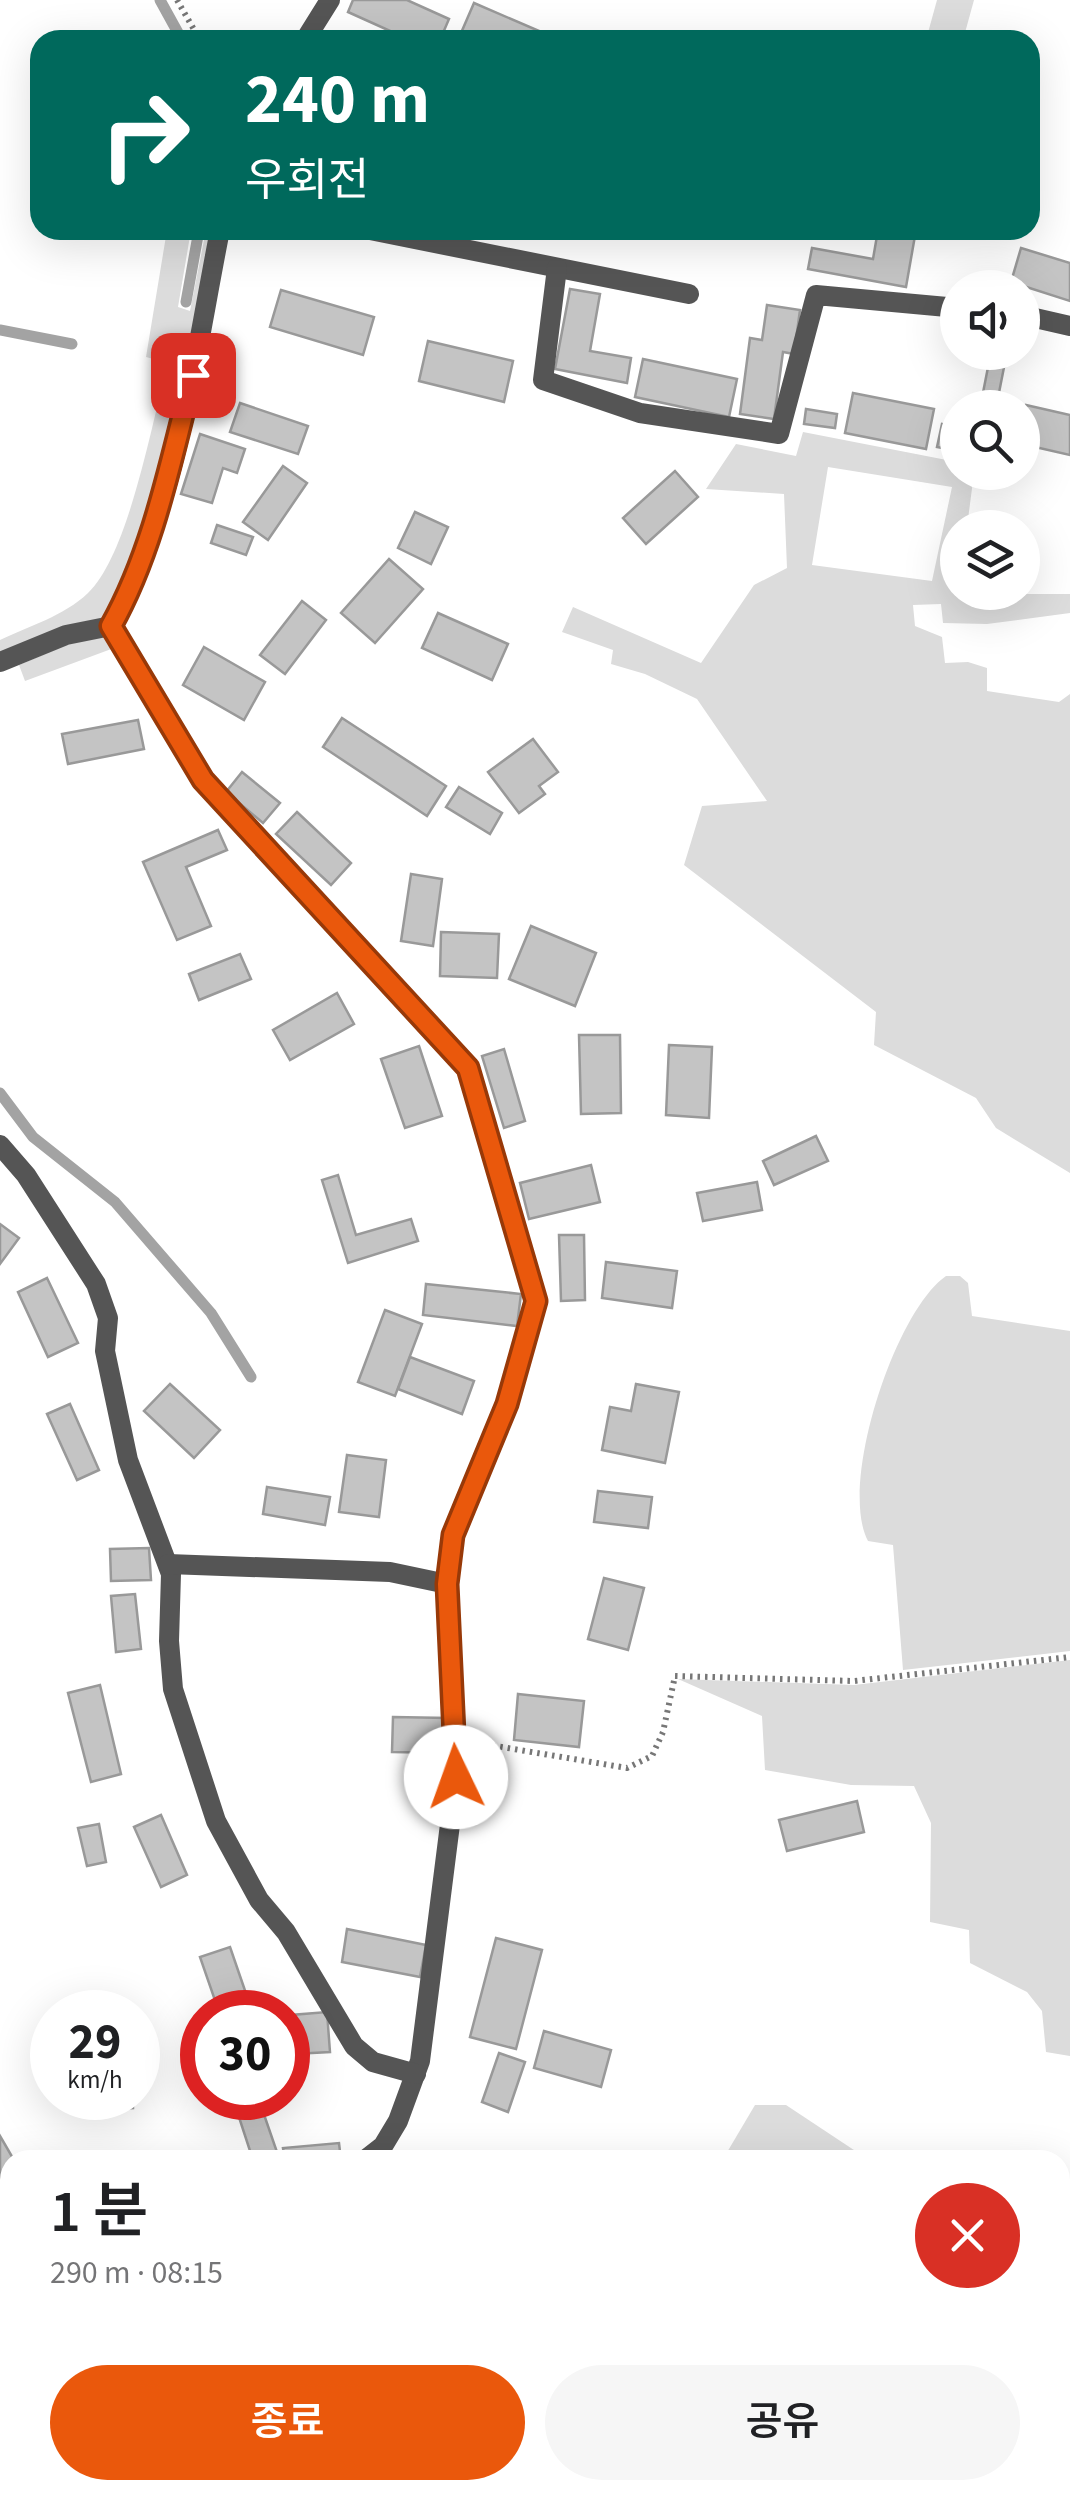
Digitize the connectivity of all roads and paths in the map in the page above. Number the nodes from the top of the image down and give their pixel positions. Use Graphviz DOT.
graph roads {
  1 [pos="177,0"];
  2 [pos="330,0"];
  3 [pos="194,30"];
  4 [pos="311,30"];
  5 [pos="218,240"];
  6 [pos="419,240"];
  7 [pos="558,268"];
  8 [pos="690,294"];
  9 [pos="940,306"];
  10 [pos="1040,319"];
  11 [pos="1070,326"];
  12 [pos="111,626"];
  13 [pos="0,662"];
  14 [pos="0,1144"];
  15 [pos="168,1564"];
  16 [pos="447,1584"];
  17 [pos="1070,1657"];
  18 [pos="455,1739"];
  19 [pos="416,2074"];
  20 [pos="378,2150"];
  1 -- 3 [label="path"];
  2 -- 4 [label="street"];
  5 -- 12 [label="street"];
  6 -- 7 [label="street"];
  7 -- 8 [label="street"];
  7 -- 9 [label="street"];
  10 -- 11 [label="street"];
  12 -- 13 [label="street"];
  12 -- 16 [label="street"];
  14 -- 15 [label="street"];
  15 -- 16 [label="street"];
  15 -- 19 [label="street"];
  16 -- 18 [label="street"];
  17 -- 18 [label="path"];
  18 -- 19 [label="street"];
  19 -- 20 [label="street"];
}
